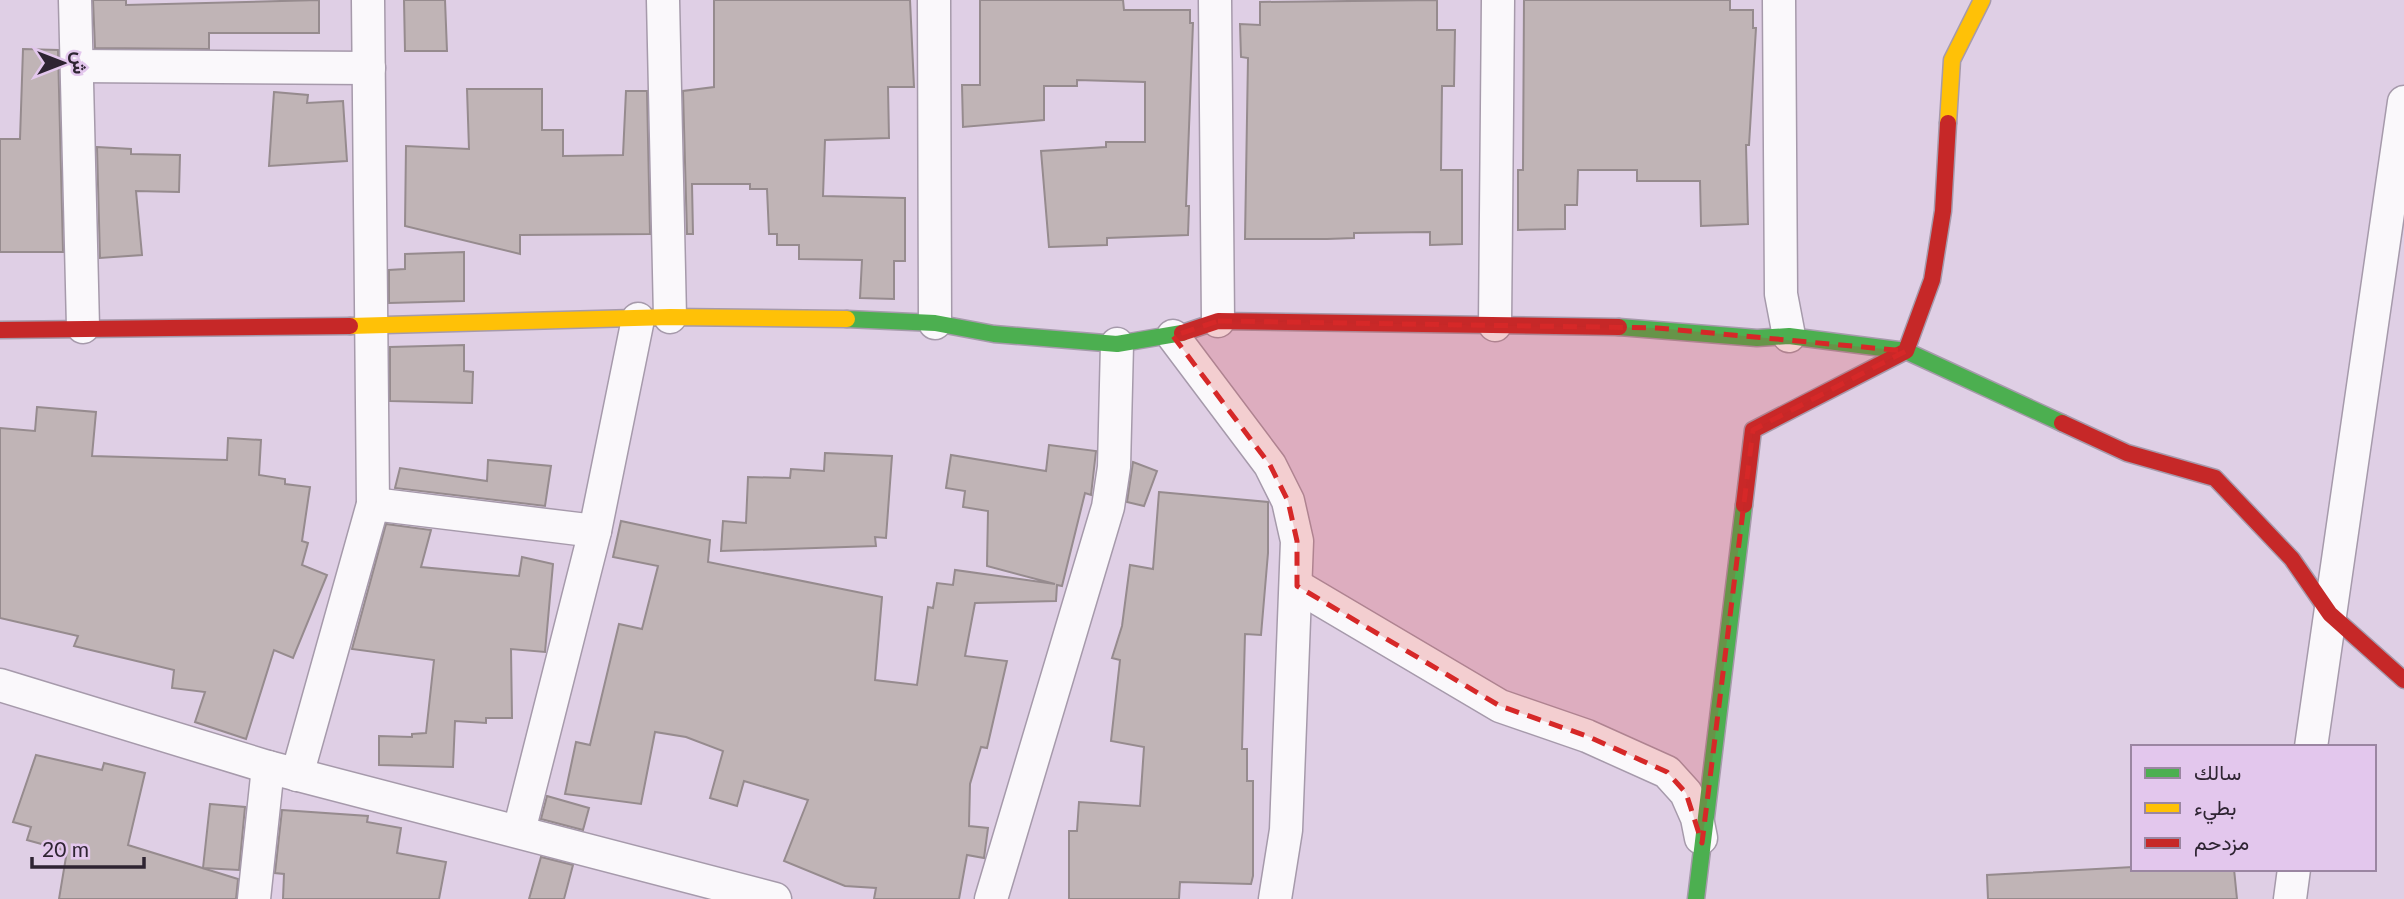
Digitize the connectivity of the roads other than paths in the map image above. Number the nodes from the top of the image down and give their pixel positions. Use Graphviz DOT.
graph roads {
  1 [pos="75,0"];
  2 [pos="369,0"];
  3 [pos="663,0"];
  4 [pos="934,0"];
  5 [pos="1215,0"];
  6 [pos="1498,0"];
  7 [pos="1779,0"];
  8 [pos="1982,0"];
  9 [pos="77,65"];
  10 [pos="369,68"];
  11 [pos="2404,103"];
  12 [pos="670,317"];
  13 [pos="638,319"];
  14 [pos="1218,321"];
  15 [pos="371,323"];
  16 [pos="935,323"];
  17 [pos="1495,325"];
  18 [pos="83,327"];
  19 [pos="0,330"];
  20 [pos="1173,336"];
  21 [pos="1789,336"];
  22 [pos="1117,344"];
  23 [pos="1906,351"];
  24 [pos="373,504"];
  25 [pos="595,531"];
  26 [pos="1297,586"];
  27 [pos="2330,614"];
  28 [pos="2404,680"];
  29 [pos="0,685"];
  30 [pos="2311,745"];
  31 [pos="282,771"];
  32 [pos="519,831"];
  33 [pos="1702,843"];
  34 [pos="2294,871"];
  35 [pos="254,899"];
  36 [pos="775,899"];
  37 [pos="991,899"];
  38 [pos="1275,899"];
  39 [pos="1696,899"];
  40 [pos="2290,899"];
  1 -- 9 [label="street"];
  2 -- 10 [label="street"];
  3 -- 12 [label="street"];
  4 -- 16 [label="street"];
  5 -- 14 [label="street"];
  6 -- 17 [label="street"];
  7 -- 21 [label="street"];
  8 -- 23 [label="street"];
  9 -- 10 [label="street"];
  9 -- 18 [label="street"];
  10 -- 15 [label="street"];
  11 -- 27 [label="street"];
  12 -- 13 [label="street"];
  12 -- 16 [label="street"];
  13 -- 15 [label="street"];
  13 -- 25 [label="street"];
  14 -- 17 [label="street"];
  14 -- 20 [label="street"];
  15 -- 18 [label="street"];
  15 -- 24 [label="street"];
  16 -- 22 [label="street"];
  17 -- 21 [label="street"];
  18 -- 19 [label="street"];
  20 -- 22 [label="street"];
  20 -- 26 [label="street"];
  21 -- 23 [label="street"];
  22 -- 37 [label="street"];
  23 -- 27 [label="street"];
  23 -- 33 [label="street"];
  24 -- 25 [label="street"];
  24 -- 31 [label="street"];
  25 -- 32 [label="street"];
  26 -- 33 [label="street"];
  26 -- 38 [label="street"];
  27 -- 28 [label="street"];
  27 -- 30 [label="street"];
  29 -- 31 [label="street"];
  31 -- 32 [label="street"];
  31 -- 35 [label="street"];
  32 -- 36 [label="street"];
  33 -- 39 [label="street"];
  34 -- 40 [label="street"];
}
